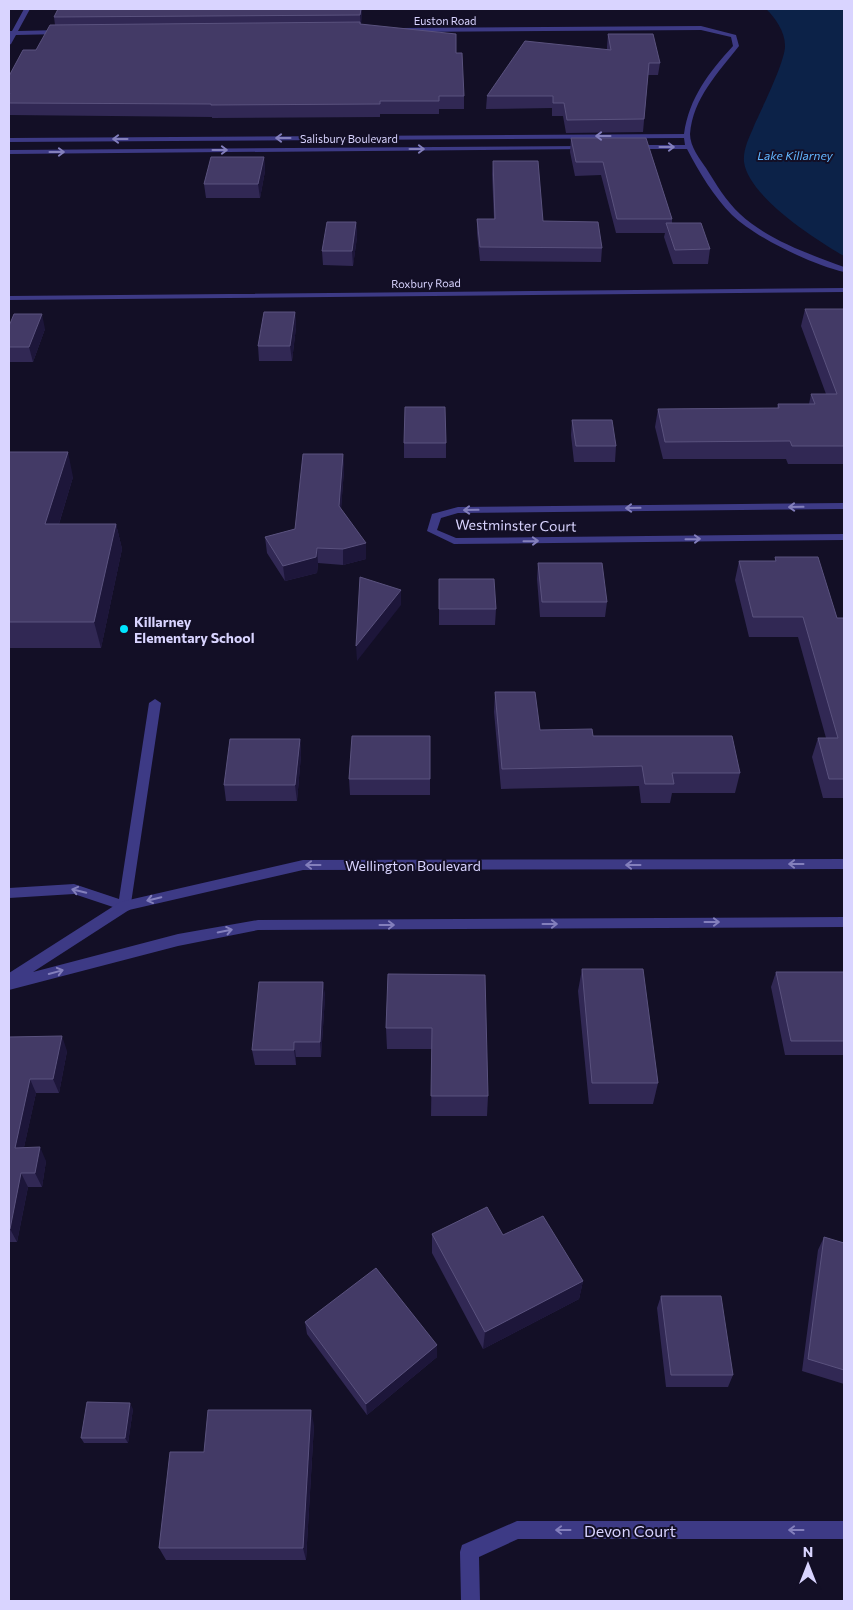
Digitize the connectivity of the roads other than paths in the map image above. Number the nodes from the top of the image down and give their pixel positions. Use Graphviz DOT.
graph roads {
  1 [pos="27,9"];
  2 [pos="389,30"];
  3 [pos="72,32"];
  4 [pos="12,33"];
  5 [pos="9,43"];
  6 [pos="687,136"];
  7 [pos="9,140"];
  8 [pos="627,147"];
  9 [pos="689,147"];
  10 [pos="597,148"];
  11 [pos="9,152"];
  12 [pos="844,270"];
  13 [pos="844,290"];
  14 [pos="9,298"];
  15 [pos="844,506"];
  16 [pos="844,537"];
  17 [pos="155,703"];
  18 [pos="844,864"];
  19 [pos="9,893"];
  20 [pos="125,906"];
  21 [pos="844,922"];
  22 [pos="9,980"];
  23 [pos="9,984"];
  24 [pos="844,1530"];
  25 [pos="470,1601"];
  1 -- 4 [label="street"];
  2 -- 6 [label="street, Euston Road"];
  3 -- 4 [label="street"];
  4 -- 5 [label="street"];
  6 -- 7 [label="street, Salisbury Boulevard, one-way"];
  6 -- 9 [label="street"];
  8 -- 9 [label="street, one-way"];
  9 -- 12 [label="street"];
  11 -- 10 [label="street, Salisbury Boulevard, one-way"];
  13 -- 14 [label="street, Roxbury Road"];
  15 -- 16 [label="street, Westminster Court, one-way"];
  17 -- 20 [label="street"];
  18 -- 20 [label="street, Wellington Boulevard, one-way"];
  20 -- 19 [label="street, one-way"];
  20 -- 22 [label="street, Wellington Boulevard"];
  23 -- 21 [label="street, one-way"];
  24 -- 25 [label="street, Devon Court, one-way"];
}
